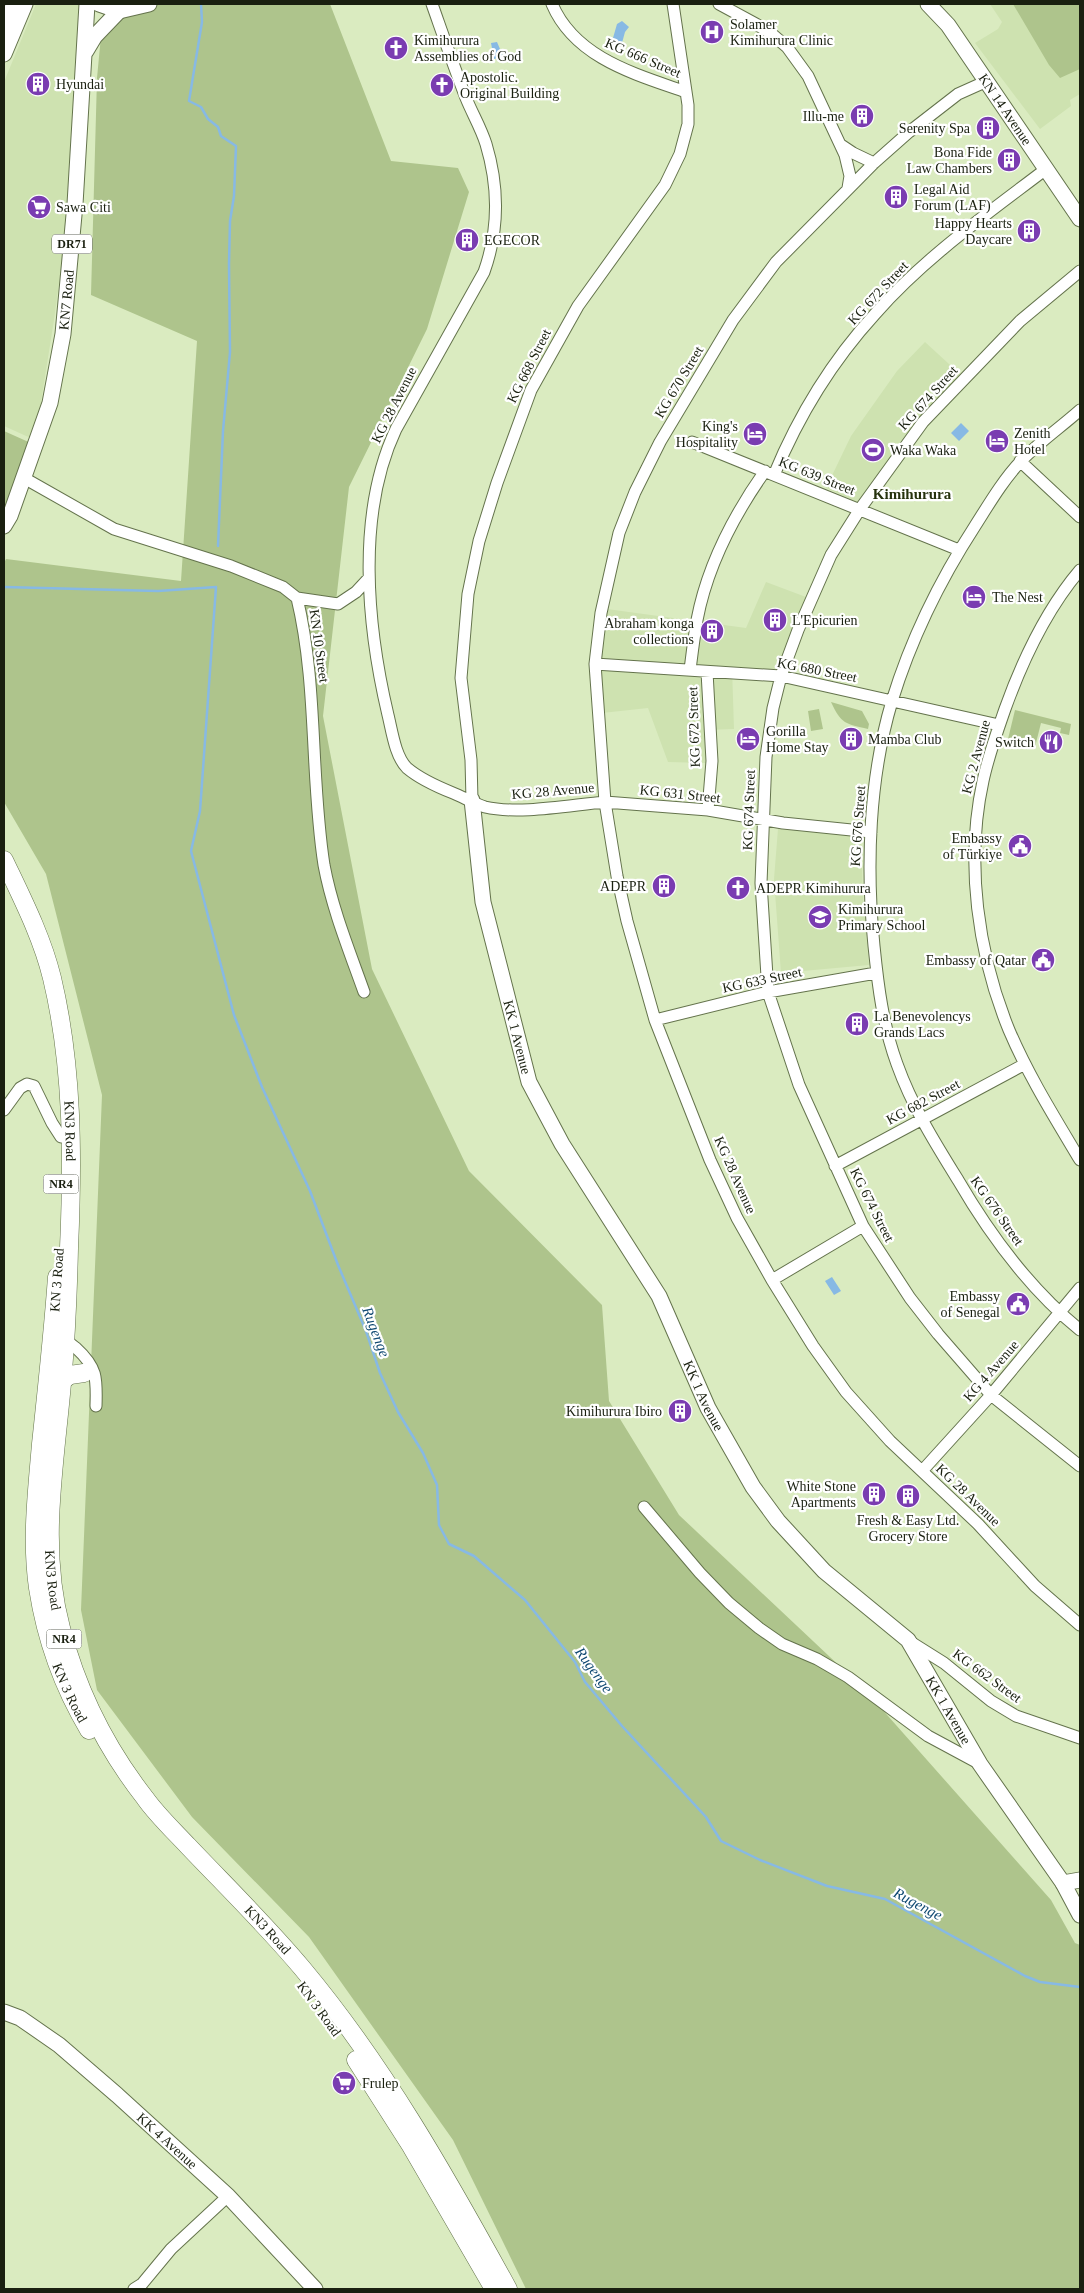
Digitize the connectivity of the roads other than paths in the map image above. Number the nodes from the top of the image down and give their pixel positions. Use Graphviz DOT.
graph roads {
  1 [pos="14,4"];
  2 [pos="25,4"];
  3 [pos="88,4"];
  4 [pos="99,4"];
  5 [pos="149,4"];
  6 [pos="432,4"];
  7 [pos="552,4"];
  8 [pos="673,4"];
  9 [pos="719,4"];
  10 [pos="928,4"];
  11 [pos="119,11"];
  12 [pos="4,26"];
  13 [pos="4,54"];
  14 [pos="84,55"];
  15 [pos="987,81"];
  16 [pos="686,92"];
  17 [pos="841,145"];
  18 [pos="874,163"];
  19 [pos="1046,169"];
  20 [pos="848,188"];
  21 [pos="1080,219"];
  22 [pos="1080,271"];
  23 [pos="1080,410"];
  24 [pos="692,442"];
  25 [pos="1020,462"];
  26 [pos="770,473"];
  27 [pos="24,478"];
  28 [pos="860,509"];
  29 [pos="1080,517"];
  30 [pos="4,526"];
  31 [pos="959,550"];
  32 [pos="1080,570"];
  33 [pos="369,578"];
  34 [pos="297,598"];
  35 [pos="595,664"];
  36 [pos="690,670"];
  37 [pos="707,672"];
  38 [pos="781,676"];
  39 [pos="892,701"];
  40 [pos="999,724"];
  41 [pos="472,800"];
  42 [pos="605,802"];
  43 [pos="708,810"];
  44 [pos="764,820"];
  45 [pos="872,832"];
  46 [pos="4,860"];
  47 [pos="4,883"];
  48 [pos="876,973"];
  49 [pos="364,992"];
  50 [pos="768,992"];
  51 [pos="655,1020"];
  52 [pos="1025,1064"];
  53 [pos="4,1110"];
  54 [pos="921,1119"];
  55 [pos="61,1137"];
  56 [pos="1080,1160"];
  57 [pos="835,1166"];
  58 [pos="863,1226"];
  59 [pos="772,1280"];
  60 [pos="1080,1288"];
  61 [pos="1060,1314"];
  62 [pos="1080,1330"];
  63 [pos="59,1337"];
  64 [pos="56,1361"];
  65 [pos="90,1377"];
  66 [pos="63,1380"];
  67 [pos="991,1395"];
  68 [pos="96,1406"];
  69 [pos="1080,1466"];
  70 [pos="922,1471"];
  71 [pos="644,1507"];
  72 [pos="1080,1625"];
  73 [pos="908,1640"];
  74 [pos="1080,1738"];
  75 [pos="980,1764"];
  76 [pos="1080,1880"];
  77 [pos="1063,1883"];
  78 [pos="1080,1915"];
  79 [pos="4,2012"];
  80 [pos="355,2048"];
  81 [pos="228,2196"];
  82 [pos="134,2289"];
  83 [pos="315,2289"];
  84 [pos="494,2289"];
  85 [pos="508,2289"];
  1 -- 12 [label="main road"];
  2 -- 13 [label="main road"];
  3 -- 14 [label="main road, KN7 Road / DR71"];
  4 -- 11 [label="main road"];
  5 -- 11 [label="main road"];
  6 -- 33 [label="street, KG 28 Avenue"];
  7 -- 16 [label="street, KG 666 Street"];
  8 -- 16 [label="street, KG 668 Street"];
  9 -- 17 [label="street"];
  10 -- 15 [label="main road, KN 14 Avenue"];
  11 -- 14 [label="main road"];
  14 -- 27 [label="main road, KN7 Road / DR71"];
  15 -- 18 [label="street, KG 670 Street"];
  15 -- 19 [label="main road, KN 14 Avenue"];
  16 -- 41 [label="street, KG 668 Street"];
  17 -- 18 [label="street"];
  17 -- 20 [label="street"];
  18 -- 20 [label="street, KG 670 Street"];
  19 -- 21 [label="main road, KN 14 Avenue"];
  19 -- 26 [label="street, KG 672 Street"];
  20 -- 35 [label="street, KG 670 Street"];
  22 -- 28 [label="street, KG 674 Street"];
  23 -- 25 [label="street, KG 676 Street"];
  24 -- 26 [label="street, KG 639 Street"];
  25 -- 29 [label="street"];
  25 -- 31 [label="street, KG 676 Street"];
  26 -- 28 [label="street, KG 639 Street"];
  26 -- 36 [label="street, KG 672 Street"];
  27 -- 30 [label="main road, KN7 Road / DR71"];
  27 -- 34 [label="street, KN 10 Street"];
  28 -- 31 [label="street, KG 639 Street"];
  28 -- 38 [label="street, KG 674 Street"];
  31 -- 39 [label="street, KG 676 Street"];
  32 -- 40 [label="street, KG 2 Avenue"];
  33 -- 34 [label="street"];
  33 -- 41 [label="street, KG 28 Avenue"];
  34 -- 49 [label="street, KN 10 Street"];
  35 -- 36 [label="street, KG 680 Street"];
  35 -- 42 [label="street, KG 670 Street"];
  36 -- 37 [label="street, KG 680 Street"];
  37 -- 38 [label="street, KG 680 Street"];
  37 -- 43 [label="street, KG 672 Street"];
  38 -- 39 [label="street, KG 680 Street"];
  38 -- 44 [label="street, KG 674 Street"];
  39 -- 40 [label="street, KG 680 Street"];
  39 -- 45 [label="street, KG 676 Street"];
  40 -- 52 [label="street, KG 2 Avenue"];
  41 -- 42 [label="street, KG 28 Avenue"];
  41 -- 73 [label="main road, KK 1 Avenue"];
  42 -- 43 [label="street, KG 631 Street"];
  42 -- 51 [label="street, KG 28 Avenue"];
  43 -- 44 [label="street, KG 631 Street"];
  44 -- 45 [label="street, KG 631 Street"];
  44 -- 50 [label="street, KG 674 Street"];
  45 -- 48 [label="street, KG 676 Street"];
  46 -- 63 [label="highway, KN3 Road / NR4"];
  47 -- 55 [label="highway, KN 3 Road / NR4"];
  48 -- 50 [label="street, KG 633 Street"];
  48 -- 54 [label="street, KG 676 Street"];
  50 -- 51 [label="street, KG 633 Street"];
  50 -- 57 [label="street, KG 674 Street"];
  51 -- 59 [label="street, KG 28 Avenue"];
  52 -- 54 [label="street, KG 682 Street"];
  52 -- 56 [label="street, KG 2 Avenue"];
  53 -- 55 [label="street"];
  54 -- 57 [label="street, KG 682 Street"];
  54 -- 61 [label="street, KG 676 Street"];
  55 -- 63 [label="highway, KN 3 Road / NR4"];
  57 -- 58 [label="street, KG 674 Street"];
  58 -- 59 [label="street"];
  58 -- 67 [label="street, KG 674 Street"];
  59 -- 70 [label="street, KG 28 Avenue"];
  60 -- 61 [label="street, KG 4 Avenue"];
  61 -- 62 [label="street, KG 676 Street"];
  61 -- 67 [label="street, KG 4 Avenue"];
  63 -- 64 [label="highway, KN 3 Road / NR4"];
  63 -- 65 [label="street"];
  64 -- 65 [label="street"];
  64 -- 66 [label="highway, KN3 Road / NR4"];
  64 -- 80 [label="highway, KN 3 Road / NR4"];
  65 -- 66 [label="highway"];
  65 -- 68 [label="street"];
  66 -- 80 [label="highway, KN3 Road / NR4"];
  67 -- 69 [label="street, KG 674 Street"];
  67 -- 70 [label="street, KG 4 Avenue"];
  70 -- 72 [label="street, KG 28 Avenue"];
  71 -- 75 [label="street"];
  73 -- 74 [label="street, KG 662 Street"];
  73 -- 75 [label="main road, KK 1 Avenue"];
  75 -- 77 [label="main road, KK 1 Avenue"];
  76 -- 77 [label="main road"];
  77 -- 78 [label="main road, KK 1 Avenue"];
  79 -- 81 [label="main road, KK 4 Avenue"];
  80 -- 84 [label="highway, KN 3 Road / NR4"];
  80 -- 85 [label="highway, KN3 Road / NR4"];
  81 -- 82 [label="street"];
  81 -- 83 [label="main road, KK 4 Avenue"];
}
